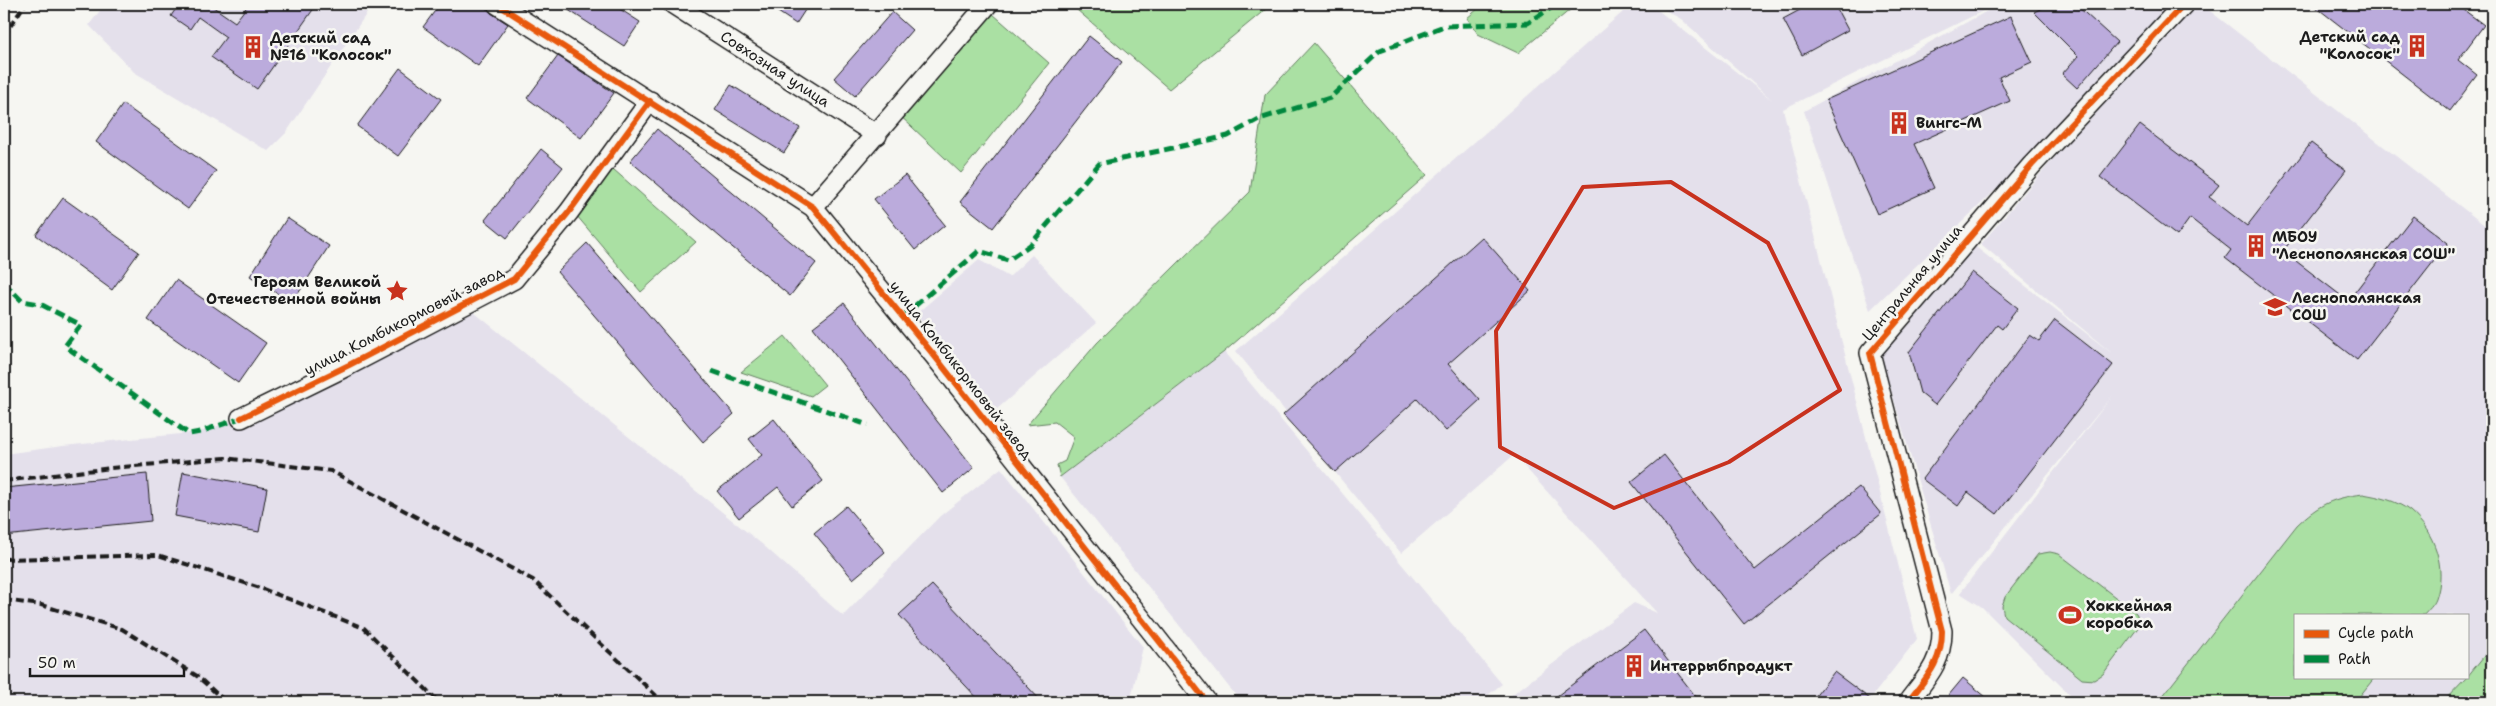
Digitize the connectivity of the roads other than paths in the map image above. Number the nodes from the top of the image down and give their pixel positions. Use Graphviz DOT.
graph roads {
  1 [pos="497,4"];
  2 [pos="673,4"];
  3 [pos="988,4"];
  4 [pos="2184,4"];
  5 [pos="650,101"];
  6 [pos="877,134"];
  7 [pos="813,207"];
  8 [pos="241,418"];
  9 [pos="1207,702"];
  10 [pos="1908,702"];
  1 -- 5 [label="street, улица Комбикормовый завод"];
  2 -- 6 [label="street, Совхозная улица"];
  3 -- 6 [label="street"];
  4 -- 10 [label="street, Центральная улица"];
  5 -- 7 [label="street, улица Комбикормовый завод"];
  5 -- 8 [label="street, улица Комбикормовый завод"];
  6 -- 7 [label="street"];
  7 -- 9 [label="street, улица Комбикормовый завод"];
}
